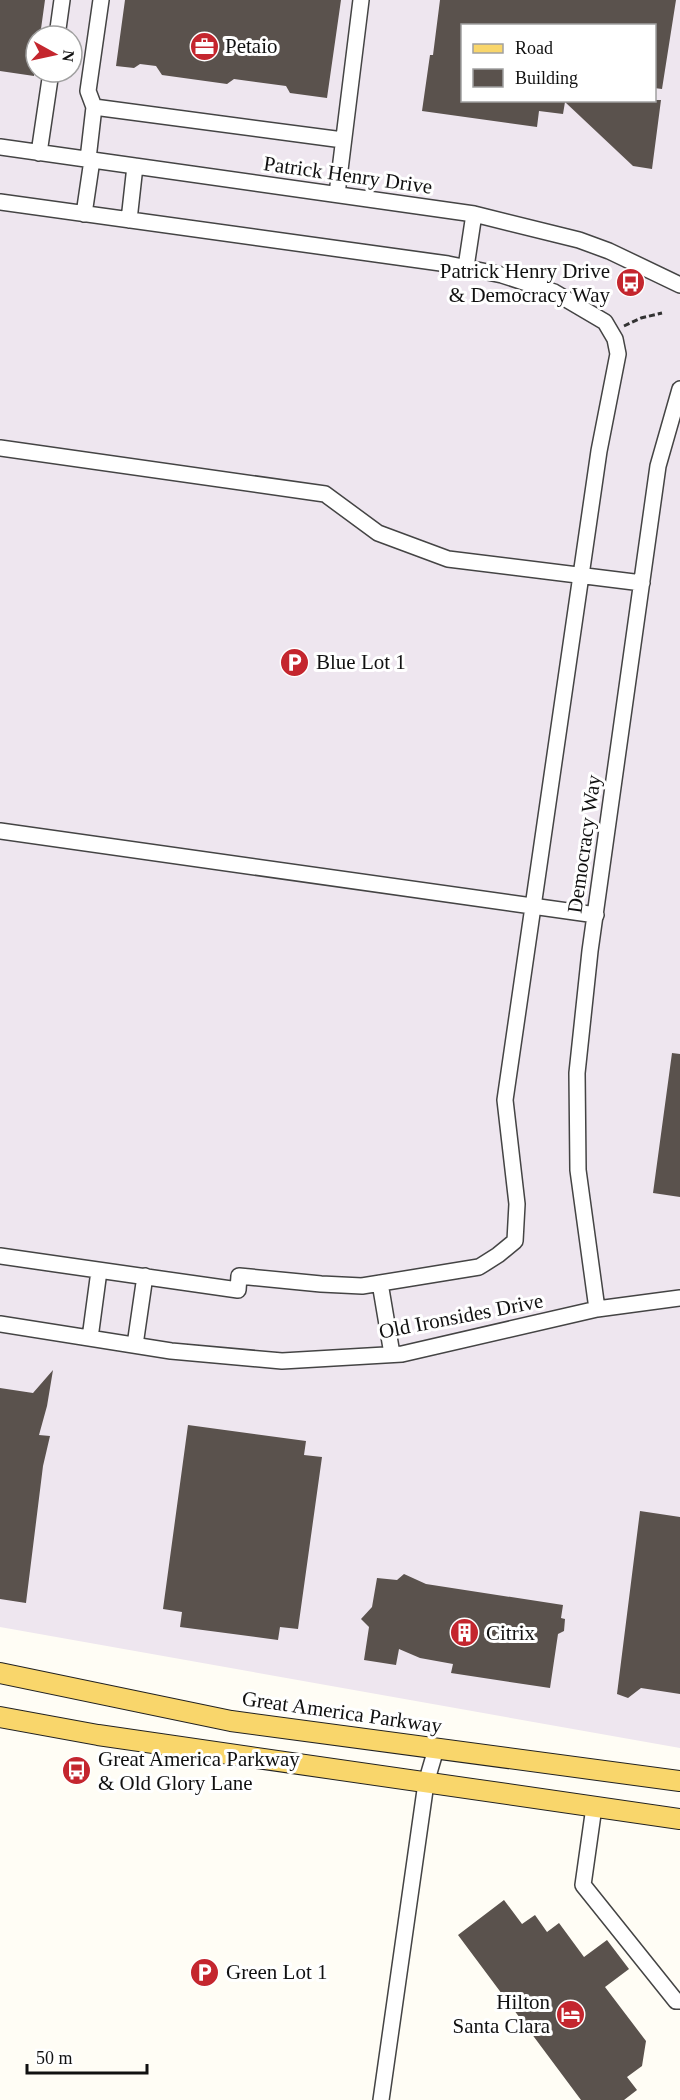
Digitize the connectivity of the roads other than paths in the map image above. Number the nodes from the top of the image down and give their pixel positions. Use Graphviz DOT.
graph roads {
  1 [pos="62,0"];
  2 [pos="101,0"];
  3 [pos="361,0"];
  4 [pos="59,24"];
  5 [pos="49,84"];
  6 [pos="94,107"];
  7 [pos="343,140"];
  8 [pos="0,147"];
  9 [pos="39,153"];
  10 [pos="90,160"];
  11 [pos="135,166"];
  12 [pos="337,194"];
  13 [pos="0,202"];
  14 [pos="84,214"];
  15 [pos="474,214"];
  16 [pos="129,220"];
  17 [pos="466,267"];
  18 [pos="680,285"];
  19 [pos="680,389"];
  20 [pos="0,448"];
  21 [pos="581,576"];
  22 [pos="642,583"];
  23 [pos="0,831"];
  24 [pos="534,907"];
  25 [pos="596,915"];
  26 [pos="0,1256"];
  27 [pos="99,1271"];
  28 [pos="145,1276"];
  29 [pos="380,1283"];
  30 [pos="680,1298"];
  31 [pos="597,1309"];
  32 [pos="0,1324"];
  33 [pos="90,1338"];
  34 [pos="135,1345"];
  35 [pos="392,1354"];
  36 [pos="0,1673"];
  37 [pos="0,1717"];
  38 [pos="436,1749"];
  39 [pos="680,1781"];
  40 [pos="426,1783"];
  41 [pos="594,1807"];
  42 [pos="680,1819"];
  43 [pos="680,2001"];
  44 [pos="381,2100"];
  1 -- 4 [label="street"];
  2 -- 6 [label="street"];
  3 -- 7 [label="street"];
  5 -- 9 [label="street"];
  6 -- 7 [label="street"];
  6 -- 10 [label="street"];
  7 -- 12 [label="street"];
  8 -- 9 [label="street, Patrick Henry Drive"];
  9 -- 10 [label="street, Patrick Henry Drive"];
  10 -- 11 [label="street, Patrick Henry Drive"];
  10 -- 14 [label="street"];
  11 -- 12 [label="street, Patrick Henry Drive"];
  11 -- 16 [label="street"];
  12 -- 15 [label="street, Patrick Henry Drive"];
  13 -- 14 [label="street"];
  14 -- 16 [label="street"];
  15 -- 17 [label="street"];
  15 -- 18 [label="street, Patrick Henry Drive"];
  16 -- 17 [label="street"];
  17 -- 21 [label="street"];
  19 -- 22 [label="street, Democracy Way"];
  20 -- 21 [label="street"];
  21 -- 22 [label="street"];
  21 -- 24 [label="street"];
  22 -- 25 [label="street, Democracy Way"];
  23 -- 24 [label="street"];
  24 -- 25 [label="street"];
  24 -- 29 [label="street"];
  25 -- 31 [label="street, Democracy Way"];
  26 -- 27 [label="street"];
  27 -- 28 [label="street"];
  27 -- 33 [label="street"];
  28 -- 29 [label="street"];
  28 -- 34 [label="street"];
  29 -- 35 [label="street"];
  30 -- 31 [label="street, Old Ironsides Drive"];
  31 -- 35 [label="street, Old Ironsides Drive"];
  32 -- 33 [label="street, Old Ironsides Drive"];
  33 -- 34 [label="street, Old Ironsides Drive"];
  34 -- 35 [label="street, Old Ironsides Drive"];
  36 -- 38 [label="main road, Great America Parkway"];
  37 -- 40 [label="main road"];
  38 -- 39 [label="main road, Great America Parkway"];
  38 -- 40 [label="street"];
  40 -- 41 [label="main road"];
  40 -- 44 [label="street"];
  41 -- 42 [label="main road"];
  41 -- 43 [label="street"];
}
